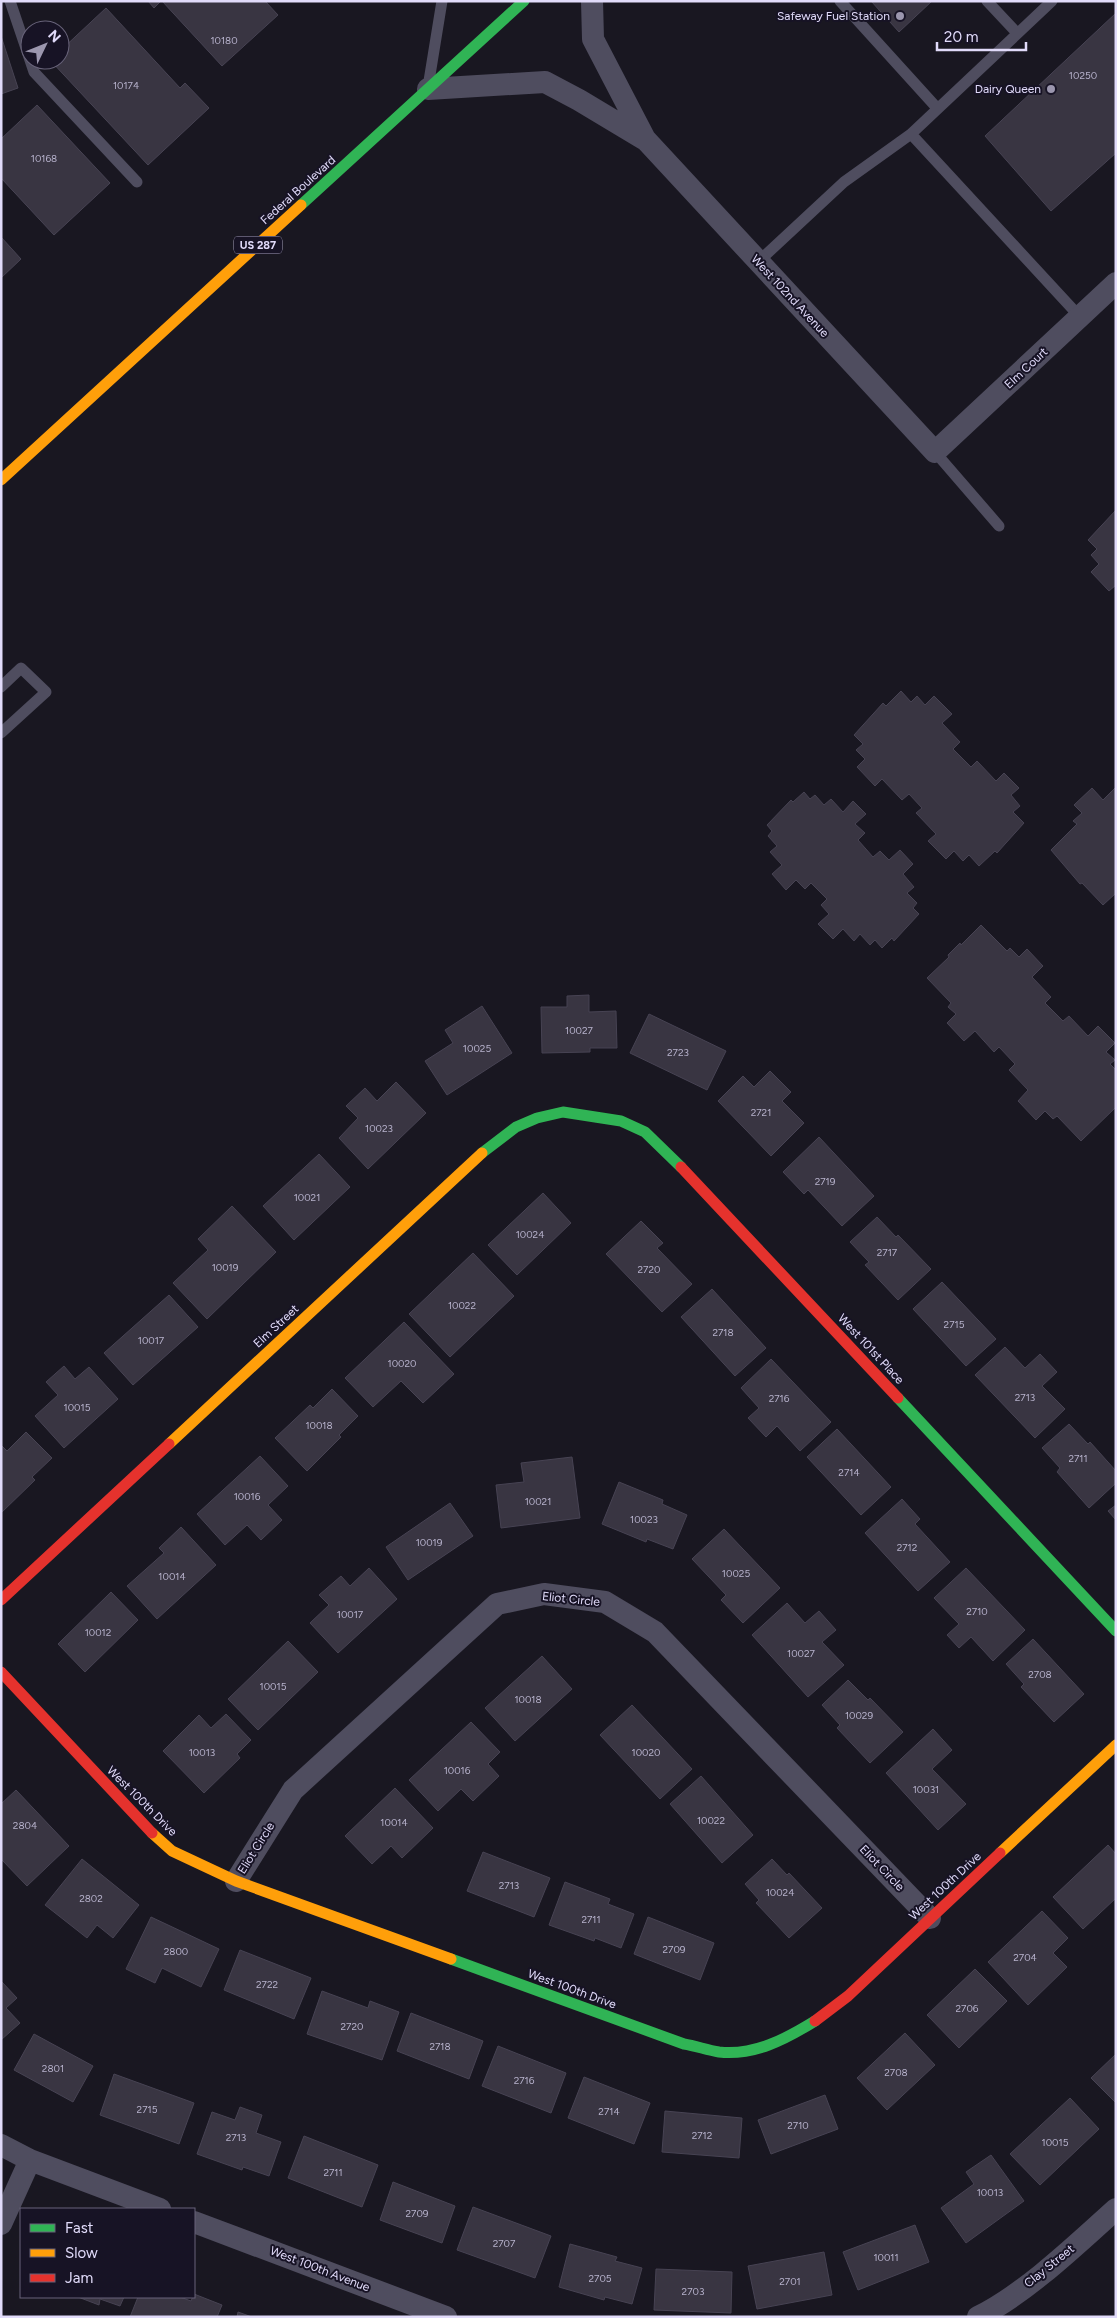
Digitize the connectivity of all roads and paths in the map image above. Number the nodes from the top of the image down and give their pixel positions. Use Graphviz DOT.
graph roads {
  1 [pos="10,1"];
  2 [pos="442,1"];
  3 [pos="524,1"];
  4 [pos="592,1"];
  5 [pos="840,1"];
  6 [pos="988,1"];
  7 [pos="1052,1"];
  8 [pos="1017,33"];
  9 [pos="428,89"];
  10 [pos="937,108"];
  11 [pos="911,134"];
  12 [pos="645,140"];
  13 [pos="137,182"];
  14 [pos="758,262"];
  15 [pos="1116,283"];
  16 [pos="1080,317"];
  17 [pos="936,452"];
  18 [pos="1,480"];
  19 [pos="998,526"];
  20 [pos="1,687"];
  21 [pos="1,733"];
  22 [pos="589,1117"];
  23 [pos="1,1600"];
  24 [pos="1116,1631"];
  25 [pos="1,1672"];
  26 [pos="1116,1745"];
  27 [pos="236,1881"];
  28 [pos="930,1918"];
  29 [pos="1,2146"];
  30 [pos="30,2160"];
  31 [pos="157,2208"];
  32 [pos="1116,2210"];
  33 [pos="195,2222"];
  34 [pos="1,2224"];
  35 [pos="446,2317"];
  36 [pos="978,2317"];
  1 -- 13 [label="lane"];
  2 -- 9 [label="lane"];
  3 -- 9 [label="street, Federal Boulevard / US 287"];
  4 -- 12 [label="street, West 102nd Avenue"];
  5 -- 10 [label="lane"];
  6 -- 8 [label="lane"];
  7 -- 8 [label="lane"];
  8 -- 10 [label="lane"];
  9 -- 12 [label="street, West 102nd Avenue"];
  9 -- 18 [label="street, Federal Boulevard / US 287"];
  10 -- 11 [label="lane"];
  11 -- 14 [label="lane"];
  11 -- 16 [label="lane"];
  12 -- 14 [label="street, West 102nd Avenue"];
  14 -- 17 [label="street, West 102nd Avenue"];
  15 -- 16 [label="street, Elm Court"];
  16 -- 17 [label="street, Elm Court"];
  17 -- 19 [label="lane"];
  20 -- 21 [label="lane"];
  22 -- 23 [label="street, Elm Street"];
  22 -- 24 [label="street, West 101st Place"];
  25 -- 27 [label="street, West 100th Drive"];
  26 -- 28 [label="street, West 100th Drive"];
  27 -- 28 [label="street, West 100th Drive"];
  27 -- 28 [label="street, Eliot Circle"];
  29 -- 30 [label="street"];
  30 -- 31 [label="street"];
  30 -- 34 [label="street"];
  32 -- 36 [label="street, Clay Street"];
  33 -- 35 [label="street, West 100th Avenue"];
}
